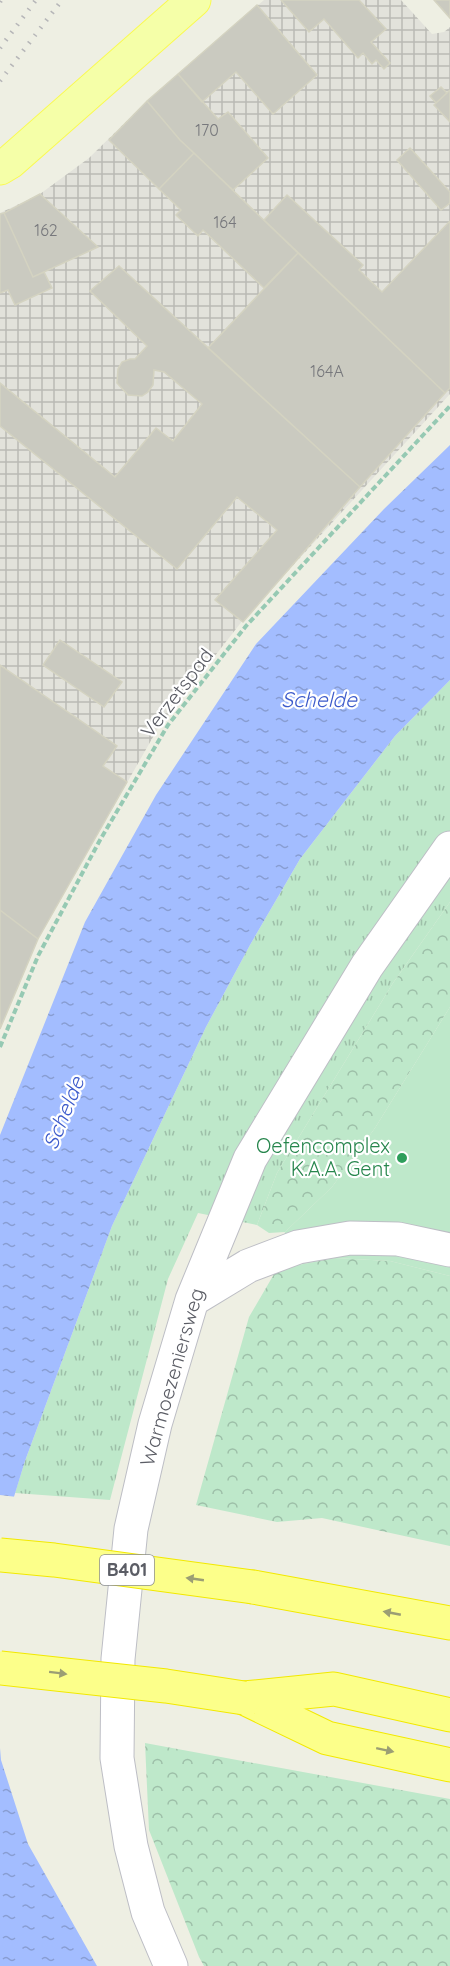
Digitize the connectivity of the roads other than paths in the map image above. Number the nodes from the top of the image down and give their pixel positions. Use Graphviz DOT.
graph roads {
  1 [pos="194,0"];
  2 [pos="0,168"];
  3 [pos="450,848"];
  4 [pos="450,1250"];
  5 [pos="192,1300"];
  6 [pos="0,1556"];
  7 [pos="450,1623"];
  8 [pos="0,1668"];
  9 [pos="243,1698"];
  10 [pos="450,1714"];
  11 [pos="450,1765"];
  12 [pos="171,1966"];
  1 -- 2 [label="main road"];
  3 -- 5 [label="street, Warmoezeniersweg"];
  4 -- 5 [label="street"];
  5 -- 12 [label="street, Warmoezeniersweg"];
  7 -- 6 [label="highway, B401, one-way, bridge"];
  8 -- 9 [label="highway, one-way, bridge"];
  9 -- 10 [label="highway"];
  9 -- 11 [label="highway, one-way"];
}
